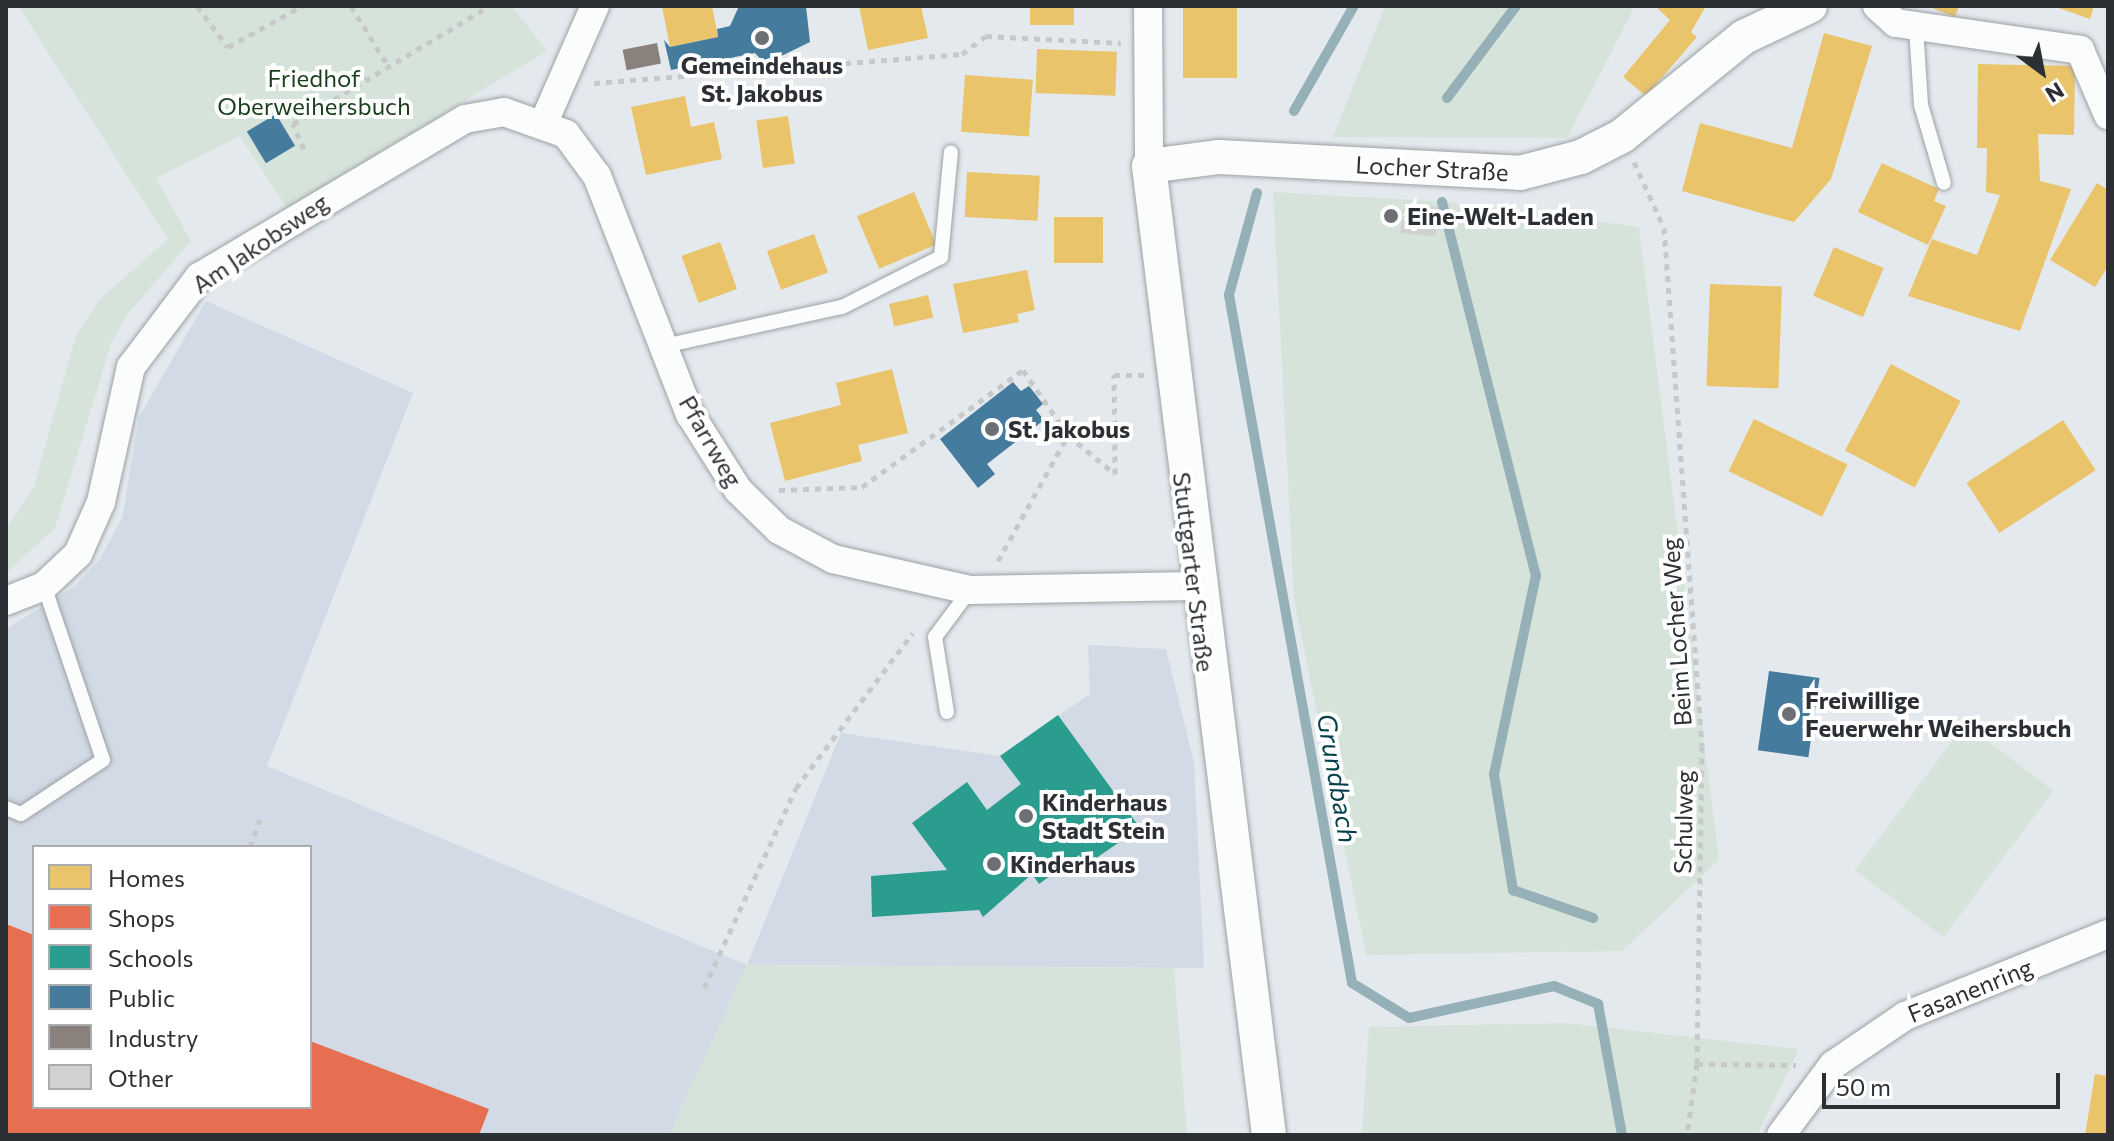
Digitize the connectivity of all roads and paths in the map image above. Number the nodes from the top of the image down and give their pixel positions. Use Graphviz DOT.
graph roads {
  1 [pos="197,6"];
  2 [pos="302,6"];
  3 [pos="351,6"];
  4 [pos="489,6"];
  5 [pos="595,6"];
  6 [pos="1148,6"];
  7 [pos="1810,6"];
  8 [pos="1877,6"];
  9 [pos="1916,27"];
  10 [pos="1149,44"];
  11 [pos="388,66"];
  12 [pos="561,86"];
  13 [pos="2108,115"];
  14 [pos="544,122"];
  15 [pos="304,149"];
  16 [pos="1628,149"];
  17 [pos="951,152"];
  18 [pos="1149,166"];
  19 [pos="1944,183"];
  20 [pos="664,346"];
  21 [pos="1170,375"];
  22 [pos="1068,435"];
  23 [pos="738,490"];
  24 [pos="941,583"];
  25 [pos="44,586"];
  26 [pos="1196,586"];
  27 [pos="976,590"];
  28 [pos="6,601"];
  29 [pos="947,712"];
  30 [pos="6,808"];
  31 [pos="260,820"];
  32 [pos="251,845"];
  33 [pos="2108,934"];
  34 [pos="704,988"];
  35 [pos="1697,1064"];
  36 [pos="1833,1065"];
  37 [pos="1269,1135"];
  38 [pos="1687,1135"];
  39 [pos="1781,1135"];
  1 -- 2 [label="path"];
  3 -- 11 [label="path"];
  4 -- 11 [label="path"];
  5 -- 12 [label="street"];
  6 -- 10 [label="street, Stuttgarter Straße"];
  7 -- 18 [label="street, Locher Straße"];
  8 -- 9 [label="street"];
  9 -- 13 [label="street"];
  9 -- 19 [label="lane"];
  10 -- 12 [label="path"];
  10 -- 18 [label="street, Stuttgarter Straße"];
  11 -- 15 [label="path"];
  12 -- 14 [label="street"];
  14 -- 20 [label="street, Pfarrweg"];
  14 -- 25 [label="street, Am Jakobsweg"];
  16 -- 35 [label="path, Schulweg"];
  17 -- 20 [label="lane"];
  18 -- 21 [label="street, Stuttgarter Straße"];
  20 -- 23 [label="street, Pfarrweg"];
  21 -- 22 [label="path"];
  21 -- 26 [label="street, Stuttgarter Straße"];
  22 -- 23 [label="path"];
  22 -- 27 [label="path"];
  23 -- 24 [label="street, Pfarrweg"];
  24 -- 27 [label="street, Pfarrweg"];
  24 -- 34 [label="path"];
  25 -- 28 [label="street, Am Jakobsweg"];
  25 -- 30 [label="lane"];
  26 -- 27 [label="street, Pfarrweg"];
  26 -- 37 [label="street, Stuttgarter Straße"];
  27 -- 29 [label="lane"];
  31 -- 32 [label="path"];
  33 -- 36 [label="street, Fasanenring"];
  35 -- 36 [label="path"];
  35 -- 38 [label="path, Schulweg"];
  36 -- 39 [label="street, Fasanenring"];
}
